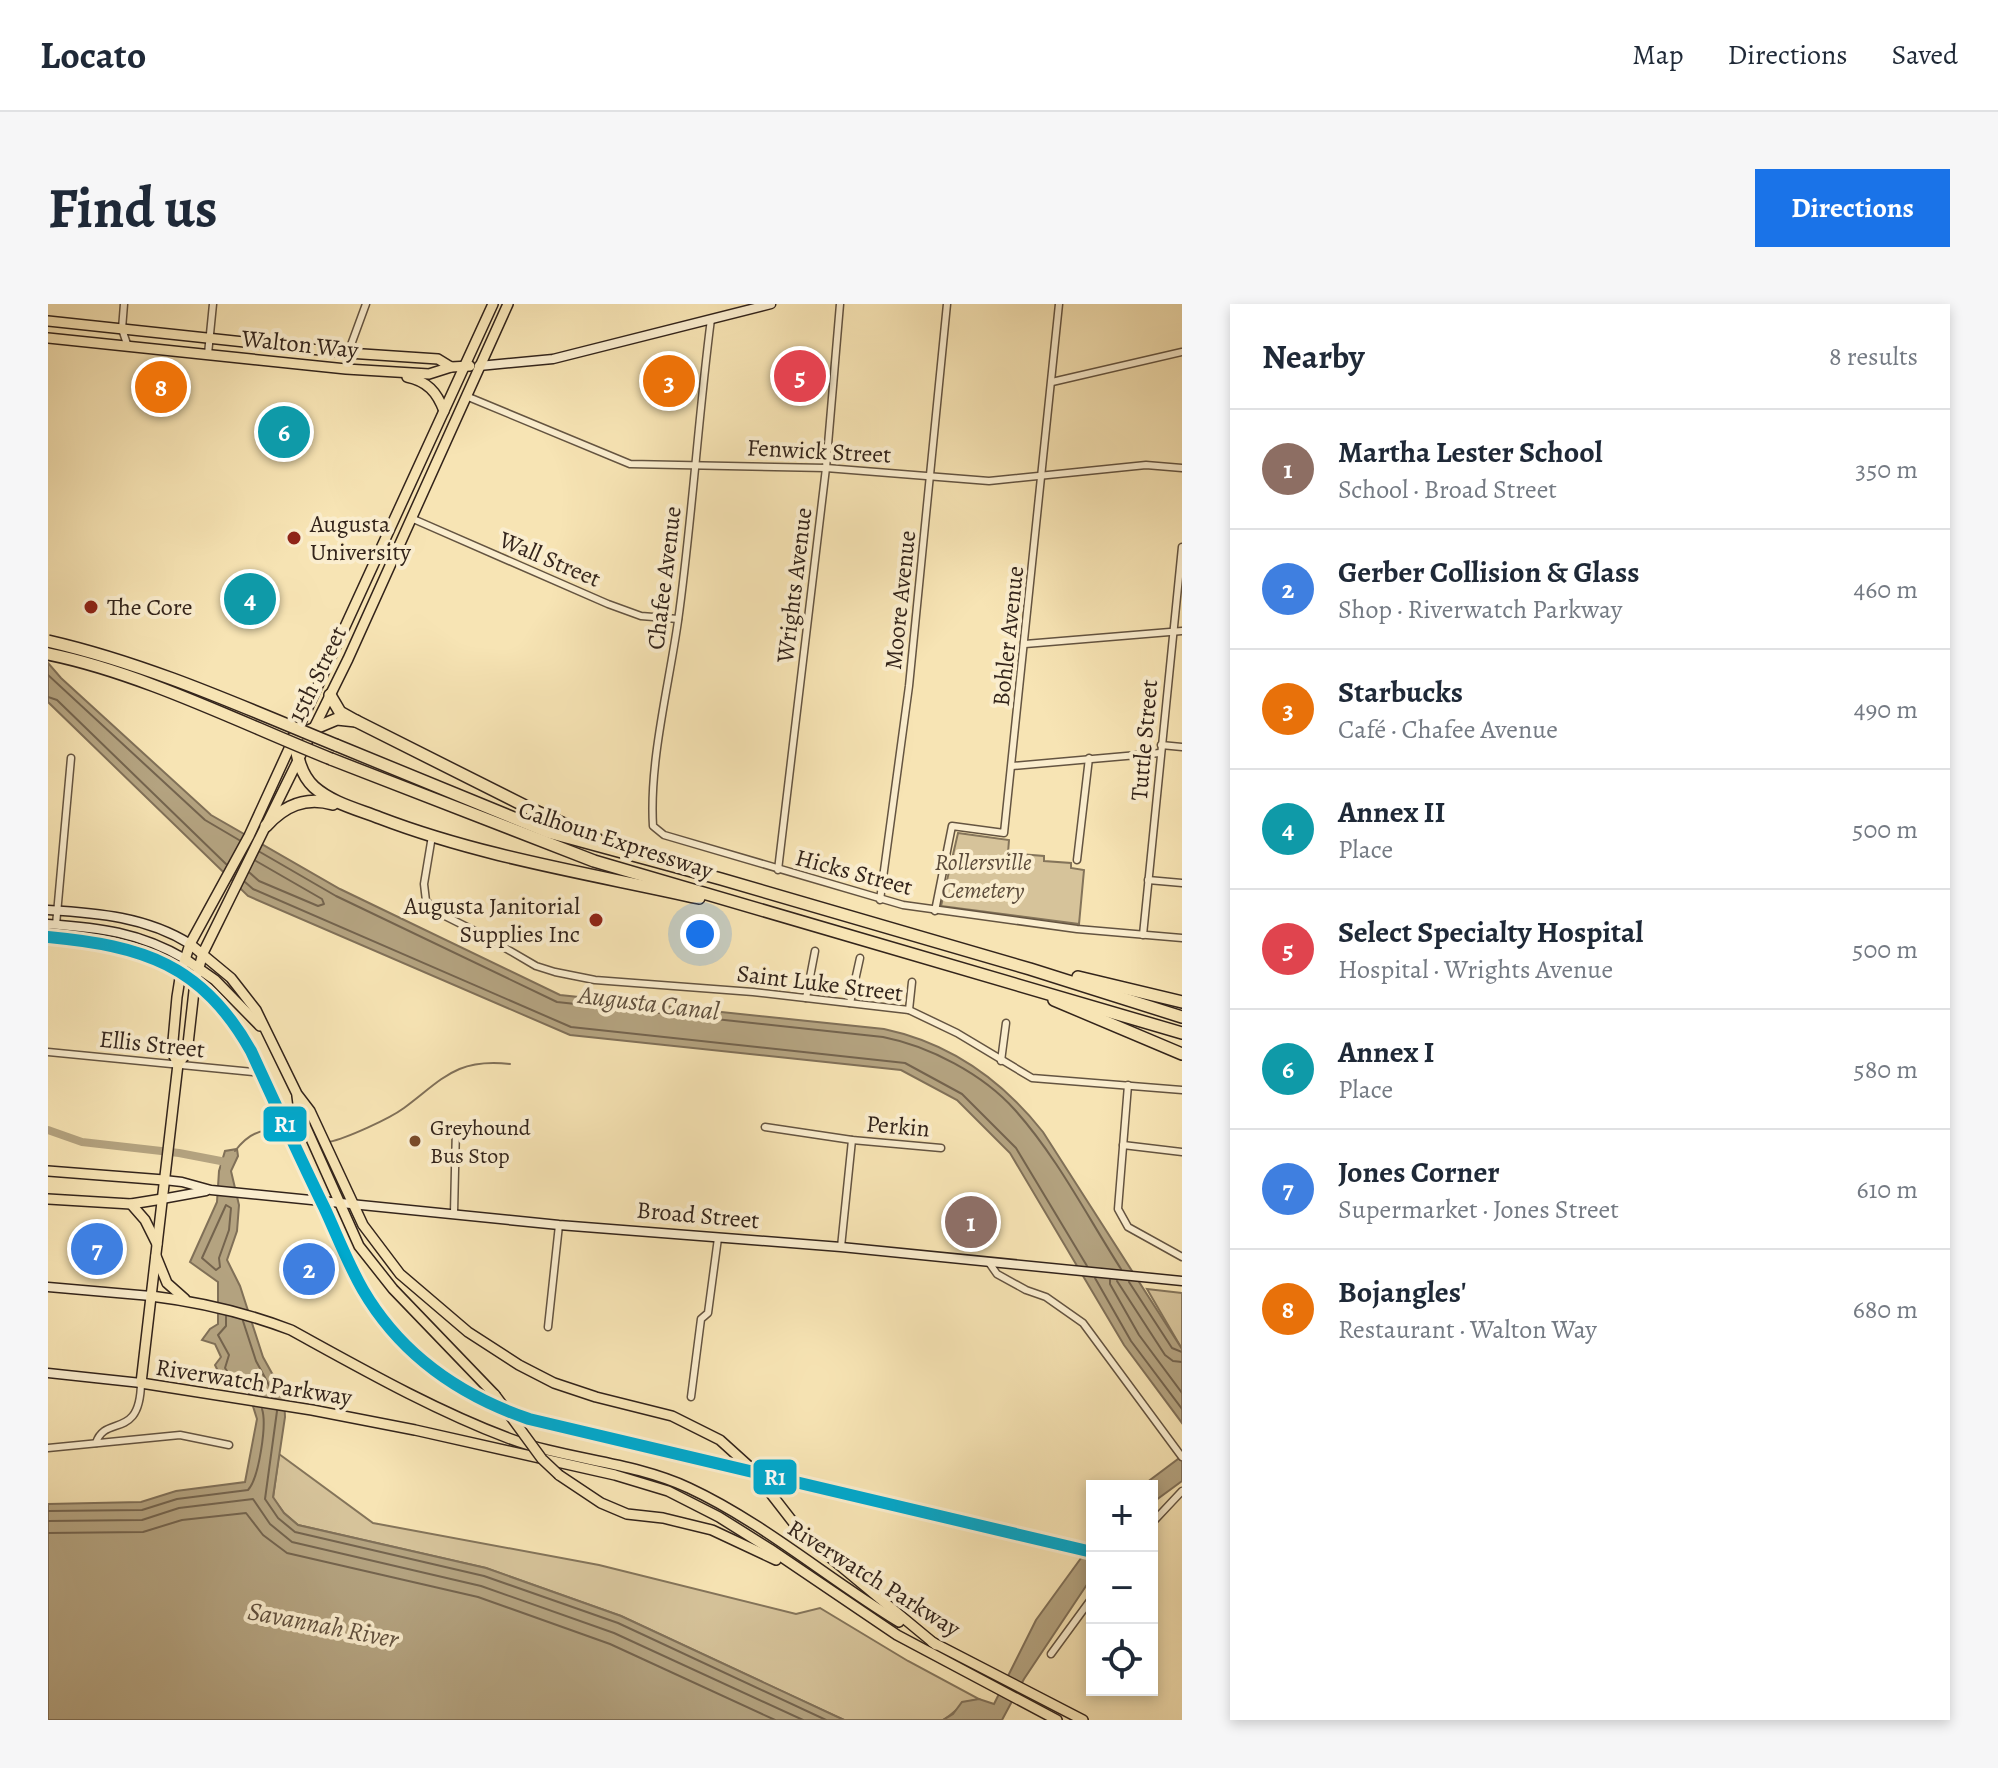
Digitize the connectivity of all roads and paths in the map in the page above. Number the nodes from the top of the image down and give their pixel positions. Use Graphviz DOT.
graph roads {
  1 [pos="124,304"];
  2 [pos="213,304"];
  3 [pos="366,304"];
  4 [pos="493,304"];
  5 [pos="508,304"];
  6 [pos="771,304"];
  7 [pos="840,304"];
  8 [pos="947,304"];
  9 [pos="1059,304"];
  10 [pos="740,308"];
  11 [pos="711,319"];
  12 [pos="48,321"];
  13 [pos="75,324"];
  14 [pos="122,329"];
  15 [pos="48,338"];
  16 [pos="211,338"];
  17 [pos="73,341"];
  18 [pos="128,347"];
  19 [pos="1182,352"];
  20 [pos="348,353"];
  21 [pos="208,354"];
  22 [pos="465,366"];
  23 [pos="479,366"];
  24 [pos="451,367"];
  25 [pos="346,369"];
  26 [pos="381,371"];
  27 [pos="1052,382"];
  28 [pos="466,396"];
  29 [pos="444,411"];
  30 [pos="696,464"];
  31 [pos="826,468"];
  32 [pos="1182,468"];
  33 [pos="1043,475"];
  34 [pos="932,476"];
  35 [pos="411,518"];
  36 [pos="1182,547"];
  37 [pos="678,619"];
  38 [pos="1182,631"];
  39 [pos="1172,632"];
  40 [pos="48,641"];
  41 [pos="1025,644"];
  42 [pos="48,654"];
  43 [pos="330,695"];
  44 [pos="356,721"];
  45 [pos="314,727"];
  46 [pos="294,737"];
  47 [pos="1182,747"];
  48 [pos="1161,749"];
  49 [pos="71,758"];
  50 [pos="1089,758"];
  51 [pos="298,759"];
  52 [pos="1012,766"];
  53 [pos="349,807"];
  54 [pos="266,826"];
  55 [pos="664,835"];
  56 [pos="432,836"];
  57 [pos="253,839"];
  58 [pos="638,856"];
  59 [pos="1077,860"];
  60 [pos="778,870"];
  61 [pos="1148,880"];
  62 [pos="1182,883"];
  63 [pos="880,900"];
  64 [pos="52,910"];
  65 [pos="935,911"];
  66 [pos="806,921"];
  67 [pos="52,924"];
  68 [pos="1143,935"];
  69 [pos="1182,938"];
  70 [pos="939,942"];
  71 [pos="190,944"];
  72 [pos="815,951"];
  73 [pos="203,953"];
  74 [pos="860,958"];
  75 [pos="185,959"];
  76 [pos="199,969"];
  77 [pos="998,977"];
  78 [pos="912,982"];
  79 [pos="806,998"];
  80 [pos="1182,1002"];
  81 [pos="850,1003"];
  82 [pos="909,1010"];
  83 [pos="1182,1017"];
  84 [pos="1006,1023"];
  85 [pos="263,1028"];
  86 [pos="1182,1033"];
  87 [pos="48,1052"];
  88 [pos="1182,1054"];
  89 [pos="1001,1061"];
  90 [pos="178,1064"];
  91 [pos="253,1072"];
  92 [pos="1128,1085"];
  93 [pos="1182,1090"];
  94 [pos="297,1094"];
  95 [pos="456,1127"];
  96 [pos="765,1127"];
  97 [pos="852,1140"];
  98 [pos="1123,1145"];
  99 [pos="941,1148"];
  100 [pos="1182,1152"];
  101 [pos="48,1171"];
  102 [pos="164,1180"];
  103 [pos="211,1190"];
  104 [pos="48,1199"];
  105 [pos="162,1199"];
  106 [pos="337,1201"];
  107 [pos="131,1204"];
  108 [pos="354,1204"];
  109 [pos="454,1213"];
  110 [pos="559,1225"];
  111 [pos="718,1238"];
  112 [pos="841,1247"];
  113 [pos="156,1250"];
  114 [pos="1182,1257"];
  115 [pos="990,1264"];
  116 [pos="1182,1281"];
  117 [pos="48,1287"];
  118 [pos="151,1296"];
  119 [pos="190,1301"];
  120 [pos="548,1327"];
  121 [pos="48,1373"];
  122 [pos="141,1383"];
  123 [pos="691,1397"];
  124 [pos="96,1443"];
  125 [pos="229,1445"];
  126 [pos="48,1448"];
  127 [pos="1180,1455"];
  128 [pos="1182,1491"];
  129 [pos="1158,1517"];
  130 [pos="819,1584"];
  131 [pos="1086,1606"];
  132 [pos="936,1645"];
  133 [pos="1051,1654"];
  134 [pos="1056,1720"];
  135 [pos="1083,1720"];
  1 -- 14 [label="street"];
  2 -- 16 [label="street"];
  3 -- 20 [label="street"];
  4 -- 22 [label="main road, 15th Street"];
  5 -- 23 [label="main road, 15th Street"];
  6 -- 10 [label="main road, Walton Way"];
  7 -- 31 [label="street, Wrights Avenue"];
  8 -- 34 [label="street, Moore Avenue"];
  9 -- 27 [label="street, Bohler Avenue"];
  10 -- 11 [label="main road, Walton Way"];
  11 -- 23 [label="main road, Walton Way"];
  11 -- 30 [label="street, Chafee Avenue"];
  12 -- 13 [label="main road, Walton Way"];
  13 -- 14 [label="main road, Walton Way"];
  13 -- 17 [label="main road"];
  14 -- 16 [label="main road, Walton Way"];
  14 -- 18 [label="street"];
  15 -- 17 [label="main road, Walton Way"];
  16 -- 20 [label="main road, Walton Way"];
  16 -- 21 [label="street"];
  17 -- 18 [label="main road, Walton Way"];
  18 -- 21 [label="main road, Walton Way"];
  19 -- 27 [label="street"];
  20 -- 24 [label="main road, Walton Way"];
  20 -- 25 [label="street"];
  21 -- 25 [label="main road, Walton Way"];
  22 -- 23 [label="main road, Walton Way"];
  22 -- 24 [label="main road, Walton Way"];
  22 -- 29 [label="main road, 15th Street"];
  23 -- 28 [label="main road, 15th Street"];
  24 -- 26 [label="main road, Walton Way"];
  25 -- 26 [label="main road, Walton Way"];
  26 -- 29 [label="main road"];
  27 -- 33 [label="street, Bohler Avenue"];
  28 -- 30 [label="street, Fenwick Street"];
  28 -- 35 [label="main road, 15th Street"];
  29 -- 46 [label="main road, 15th Street"];
  30 -- 31 [label="street, Fenwick Street"];
  30 -- 37 [label="street, Chafee Avenue"];
  31 -- 34 [label="street, Fenwick Street"];
  31 -- 60 [label="street, Wrights Avenue"];
  32 -- 33 [label="street, Fenwick Street"];
  33 -- 34 [label="street, Fenwick Street"];
  33 -- 41 [label="street, Bohler Avenue"];
  34 -- 63 [label="street, Moore Avenue"];
  35 -- 37 [label="street, Wall Street"];
  35 -- 43 [label="main road, 15th Street"];
  36 -- 39 [label="street, Tuttle Street"];
  37 -- 55 [label="street, Chafee Avenue"];
  38 -- 39 [label="street"];
  39 -- 41 [label="street"];
  39 -- 48 [label="street, Tuttle Street"];
  40 -- 58 [label="highway, Calhoun Expressway, bridge"];
  41 -- 52 [label="street, Bohler Avenue"];
  42 -- 66 [label="highway, Calhoun Expressway, bridge"];
  43 -- 44 [label="highway"];
  43 -- 45 [label="main road, 15th Street"];
  44 -- 45 [label="highway"];
  44 -- 58 [label="highway"];
  45 -- 46 [label="highway"];
  45 -- 51 [label="main road, 15th Street"];
  46 -- 51 [label="highway"];
  46 -- 57 [label="main road, 15th Street"];
  47 -- 48 [label="street"];
  48 -- 50 [label="street"];
  48 -- 61 [label="street, Tuttle Street"];
  49 -- 64 [label="street"];
  50 -- 52 [label="street"];
  50 -- 59 [label="street"];
  51 -- 53 [label="highway"];
  51 -- 54 [label="main road, 15th Street"];
  52 -- 65 [label="street, Bohler Avenue"];
  53 -- 54 [label="highway"];
  53 -- 56 [label="highway"];
  54 -- 57 [label="main road, 15th Street"];
  55 -- 60 [label="street, Hicks Street"];
  56 -- 66 [label="highway"];
  56 -- 79 [label="street, Saint Luke Street"];
  57 -- 71 [label="main road, 15th Street"];
  57 -- 73 [label="main road, 15th Street"];
  58 -- 70 [label="highway, Calhoun Expressway"];
  60 -- 63 [label="street, Hicks Street"];
  61 -- 62 [label="street"];
  61 -- 68 [label="street, Tuttle Street"];
  63 -- 65 [label="street, Hicks Street"];
  64 -- 67 [label="street"];
  64 -- 71 [label="main road"];
  65 -- 68 [label="street, Hicks Street"];
  66 -- 77 [label="highway, Calhoun Expressway"];
  67 -- 75 [label="main road"];
  68 -- 69 [label="street, Hicks Street"];
  70 -- 80 [label="highway"];
  70 -- 83 [label="highway, Calhoun Expressway"];
  71 -- 73 [label="main road"];
  71 -- 75 [label="main road, 15th Street"];
  72 -- 79 [label="street"];
  73 -- 76 [label="main road, 15th Street"];
  73 -- 85 [label="main road"];
  74 -- 81 [label="street"];
  75 -- 76 [label="main road"];
  75 -- 90 [label="main road, 15th Street"];
  76 -- 85 [label="main road"];
  76 -- 90 [label="main road, 15th Street"];
  77 -- 86 [label="highway, Calhoun Expressway"];
  77 -- 88 [label="highway"];
  78 -- 82 [label="street"];
  79 -- 81 [label="street, Saint Luke Street"];
  81 -- 82 [label="street, Saint Luke Street"];
  82 -- 89 [label="street, Saint Luke Street"];
  84 -- 89 [label="street"];
  85 -- 94 [label="main road"];
  87 -- 90 [label="street, Ellis Street"];
  89 -- 92 [label="street, Saint Luke Street"];
  90 -- 91 [label="street, Ellis Street"];
  90 -- 102 [label="main road, 15th Street"];
  92 -- 93 [label="street, Saint Luke Street"];
  92 -- 98 [label="street"];
  94 -- 106 [label="main road"];
  94 -- 108 [label="main road"];
  95 -- 109 [label="street"];
  96 -- 97 [label="street, Perkin"];
  97 -- 99 [label="street, Perkin"];
  97 -- 112 [label="street"];
  98 -- 100 [label="street"];
  98 -- 114 [label="street"];
  101 -- 102 [label="main road, Broad Street"];
  102 -- 103 [label="main road, Broad Street"];
  102 -- 105 [label="main road, 15th Street"];
  103 -- 105 [label="main road, Broad Street"];
  103 -- 106 [label="main road, Broad Street"];
  104 -- 107 [label="main road, Broad Street"];
  105 -- 107 [label="main road, Broad Street"];
  105 -- 113 [label="main road, 15th Street"];
  106 -- 108 [label="main road, Broad Street"];
  106 -- 130 [label="main road, bridge"];
  107 -- 113 [label="main road"];
  108 -- 109 [label="main road, Broad Street"];
  108 -- 132 [label="main road"];
  109 -- 110 [label="main road, Broad Street"];
  110 -- 111 [label="main road, Broad Street"];
  110 -- 120 [label="street"];
  111 -- 112 [label="main road, Broad Street"];
  111 -- 123 [label="street"];
  112 -- 115 [label="main road, Broad Street"];
  113 -- 118 [label="main road, 15th Street"];
  113 -- 119 [label="main road"];
  115 -- 116 [label="main road, Broad Street"];
  115 -- 127 [label="street"];
  117 -- 118 [label="main road"];
  118 -- 119 [label="main road, Riverwatch Parkway"];
  118 -- 122 [label="main road, 15th Street"];
  119 -- 132 [label="main road, Riverwatch Parkway"];
  121 -- 122 [label="main road"];
  122 -- 124 [label="street"];
  122 -- 130 [label="main road, Riverwatch Parkway"];
  124 -- 125 [label="street"];
  124 -- 126 [label="street"];
  128 -- 129 [label="street"];
  130 -- 134 [label="main road, Riverwatch Parkway"];
  131 -- 133 [label="street"];
  132 -- 135 [label="main road, Riverwatch Parkway"];
}
